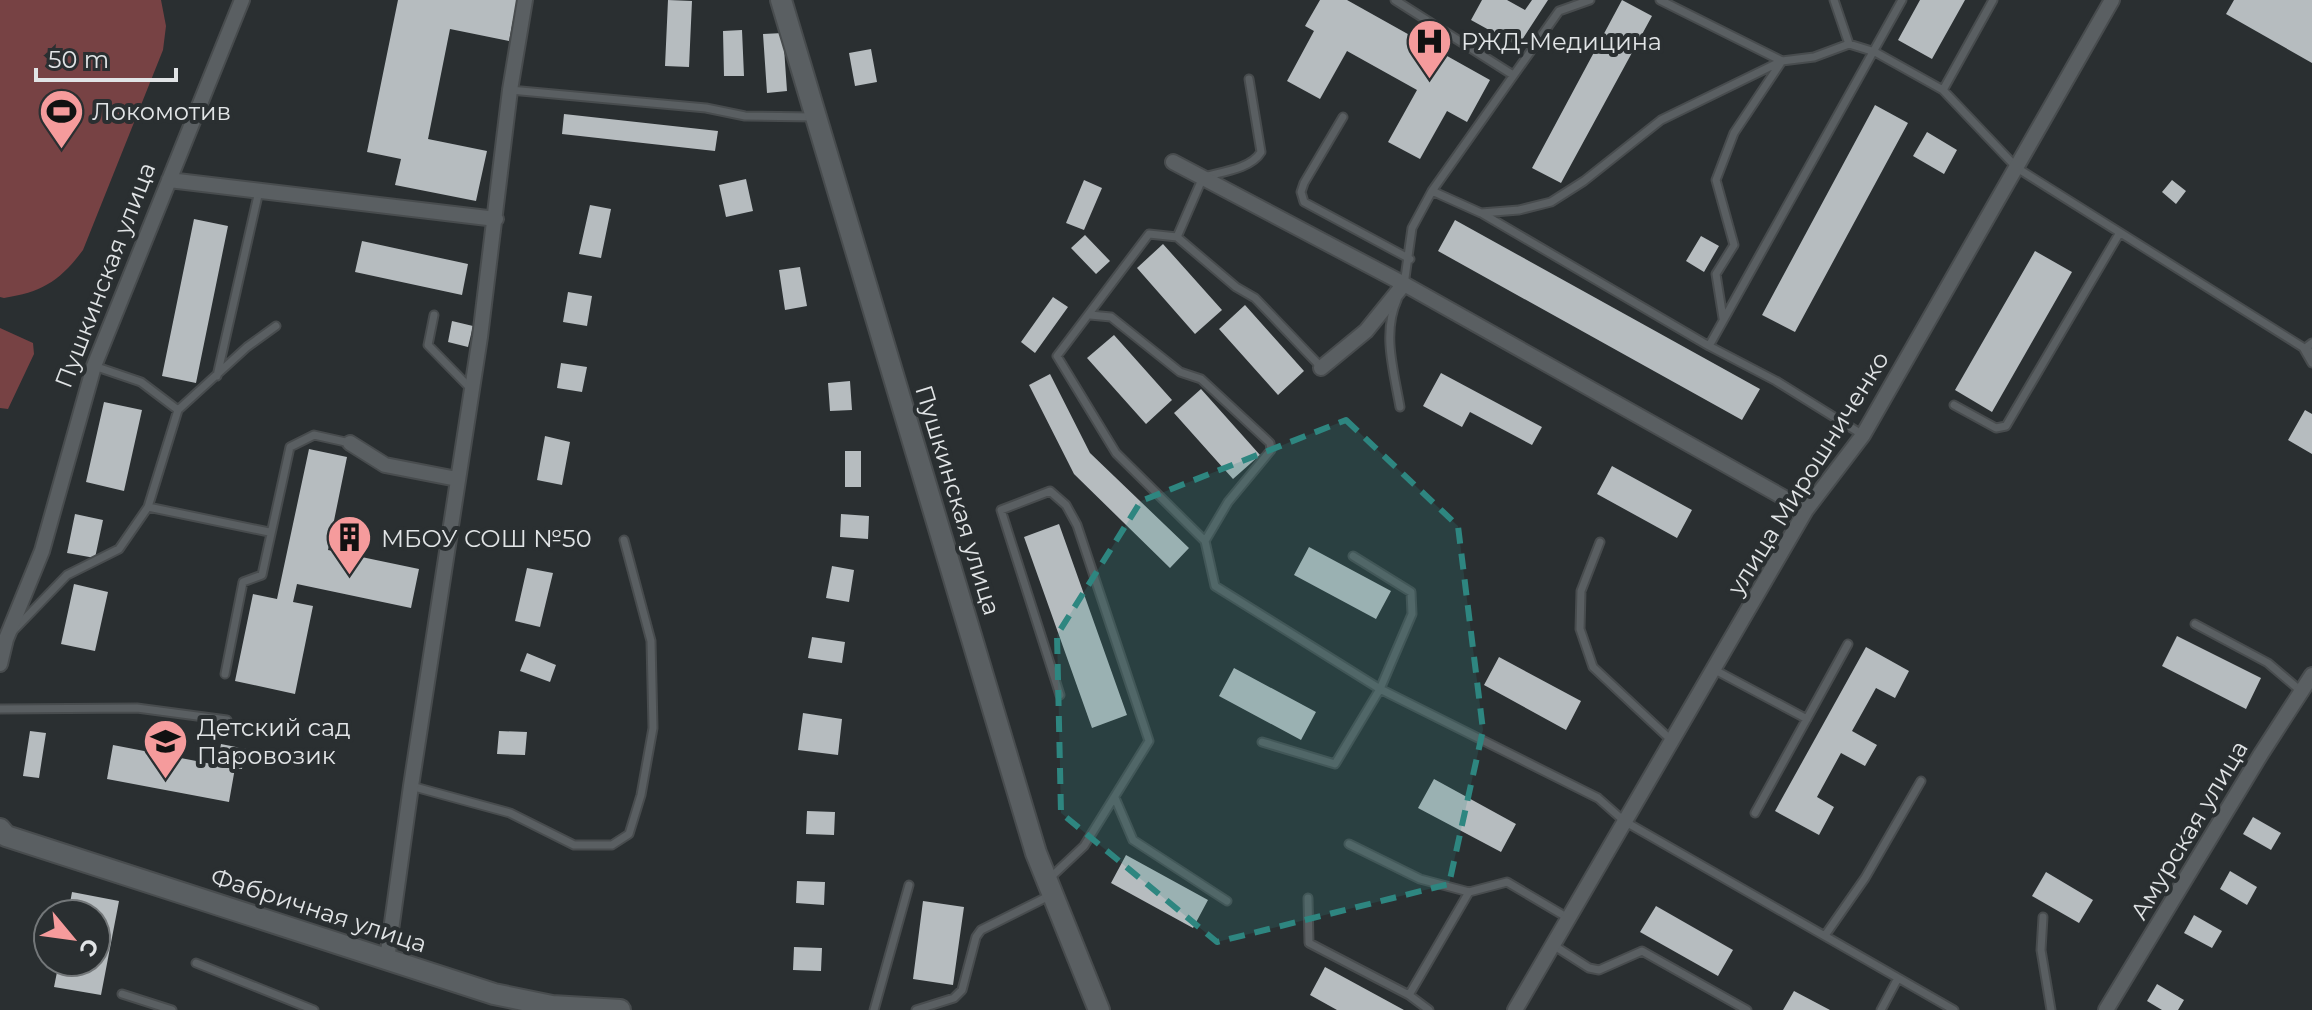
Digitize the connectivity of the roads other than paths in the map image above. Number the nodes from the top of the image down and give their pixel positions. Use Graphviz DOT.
graph roads {
  1 [pos="242,0"];
  2 [pos="525,0"];
  3 [pos="781,0"];
  4 [pos="1395,0"];
  5 [pos="1590,0"];
  6 [pos="1660,0"];
  7 [pos="1834,0"];
  8 [pos="1902,0"];
  9 [pos="1993,0"];
  10 [pos="2112,0"];
  11 [pos="1849,44"];
  12 [pos="1875,52"];
  13 [pos="1782,61"];
  14 [pos="1513,75"];
  15 [pos="1249,79"];
  16 [pos="510,90"];
  17 [pos="1943,90"];
  18 [pos="817,117"];
  19 [pos="1343,117"];
  20 [pos="1173,162"];
  21 [pos="2017,168"];
  22 [pos="1203,177"];
  23 [pos="169,180"];
  24 [pos="259,191"];
  25 [pos="1432,191"];
  26 [pos="1481,213"];
  27 [pos="496,219"];
  28 [pos="2119,234"];
  29 [pos="1177,237"];
  30 [pos="1410,259"];
  31 [pos="1404,284"];
  32 [pos="434,315"];
  33 [pos="1090,315"];
  34 [pos="1723,318"];
  35 [pos="276,326"];
  36 [pos="2312,343"];
  37 [pos="1709,346"];
  38 [pos="2308,351"];
  39 [pos="2312,363"];
  40 [pos="94,366"];
  41 [pos="1321,368"];
  42 [pos="217,376"];
  43 [pos="471,389"];
  44 [pos="1954,405"];
  45 [pos="1400,407"];
  46 [pos="178,410"];
  47 [pos="1863,435"];
  48 [pos="350,443"];
  49 [pos="457,479"];
  50 [pos="148,507"];
  51 [pos="1806,510"];
  52 [pos="269,532"];
  53 [pos="624,540"];
  54 [pos="1205,541"];
  55 [pos="1600,542"];
  56 [pos="1353,556"];
  57 [pos="2195,624"];
  58 [pos="3,639"];
  59 [pos="1848,644"];
  60 [pos="0,664"];
  61 [pos="1713,669"];
  62 [pos="225,674"];
  63 [pos="2312,675"];
  64 [pos="1380,689"];
  65 [pos="2302,692"];
  66 [pos="1060,695"];
  67 [pos="0,709"];
  68 [pos="1807,719"];
  69 [pos="227,720"];
  70 [pos="1262,742"];
  71 [pos="1672,742"];
  72 [pos="1921,781"];
  73 [pos="411,786"];
  74 [pos="1115,798"];
  75 [pos="1755,813"];
  76 [pos="1624,821"];
  77 [pos="2,834"];
  78 [pos="1349,844"];
  79 [pos="909,885"];
  80 [pos="1050,888"];
  81 [pos="1469,892"];
  82 [pos="1308,898"];
  83 [pos="1227,901"];
  84 [pos="2043,917"];
  85 [pos="1568,918"];
  86 [pos="1826,934"];
  87 [pos="1553,945"];
  88 [pos="387,959"];
  89 [pos="196,963"];
  90 [pos="1898,978"];
  91 [pos="122,994"];
  92 [pos="1409,995"];
  93 [pos="172,1010"];
  94 [pos="314,1010"];
  95 [pos="620,1010"];
  96 [pos="874,1010"];
  97 [pos="916,1010"];
  98 [pos="1099,1010"];
  99 [pos="1429,1010"];
  100 [pos="1515,1010"];
  101 [pos="1747,1010"];
  102 [pos="1881,1010"];
  103 [pos="1954,1010"];
  104 [pos="2051,1010"];
  105 [pos="2106,1010"];
  1 -- 23 [label="street, Пушкинская улица"];
  2 -- 16 [label="street"];
  3 -- 18 [label="main road, Пушкинская улица"];
  4 -- 14 [label="lane"];
  5 -- 14 [label="lane"];
  6 -- 13 [label="lane"];
  7 -- 11 [label="lane"];
  8 -- 12 [label="lane"];
  9 -- 17 [label="lane"];
  10 -- 21 [label="street, улица Мирошниченко"];
  11 -- 12 [label="lane"];
  11 -- 13 [label="lane"];
  12 -- 17 [label="lane"];
  12 -- 34 [label="lane"];
  13 -- 26 [label="lane"];
  13 -- 34 [label="lane"];
  14 -- 25 [label="lane"];
  15 -- 22 [label="lane"];
  16 -- 18 [label="lane"];
  16 -- 27 [label="street"];
  17 -- 21 [label="lane"];
  18 -- 80 [label="main road, Пушкинская улица"];
  19 -- 30 [label="lane"];
  20 -- 22 [label="street"];
  21 -- 28 [label="lane"];
  21 -- 47 [label="street, улица Мирошниченко"];
  22 -- 29 [label="lane"];
  22 -- 31 [label="street"];
  23 -- 24 [label="street"];
  23 -- 40 [label="street, Пушкинская улица"];
  24 -- 27 [label="street"];
  24 -- 42 [label="lane"];
  25 -- 26 [label="lane"];
  25 -- 30 [label="lane"];
  26 -- 37 [label="lane"];
  27 -- 43 [label="street"];
  28 -- 38 [label="lane"];
  28 -- 44 [label="lane"];
  29 -- 33 [label="lane"];
  29 -- 41 [label="lane"];
  30 -- 31 [label="lane"];
  31 -- 41 [label="street"];
  31 -- 45 [label="lane"];
  31 -- 51 [label="street"];
  32 -- 43 [label="lane"];
  33 -- 54 [label="lane"];
  33 -- 54 [label="lane"];
  34 -- 37 [label="lane"];
  35 -- 42 [label="lane"];
  36 -- 38 [label="lane"];
  37 -- 47 [label="lane"];
  38 -- 39 [label="lane"];
  40 -- 46 [label="lane"];
  40 -- 58 [label="street, Пушкинская улица"];
  42 -- 46 [label="lane"];
  43 -- 49 [label="street"];
  46 -- 50 [label="lane"];
  47 -- 51 [label="street, улица Мирошниченко"];
  48 -- 49 [label="street"];
  48 -- 52 [label="lane"];
  49 -- 73 [label="street"];
  50 -- 52 [label="lane"];
  50 -- 58 [label="lane"];
  51 -- 61 [label="street, улица Мирошниченко"];
  52 -- 62 [label="lane"];
  53 -- 73 [label="lane"];
  54 -- 64 [label="lane"];
  55 -- 71 [label="lane"];
  56 -- 64 [label="lane"];
  57 -- 65 [label="lane"];
  58 -- 60 [label="street, Пушкинская улица"];
  59 -- 68 [label="lane"];
  61 -- 68 [label="lane"];
  61 -- 71 [label="street, улица Мирошниченко"];
  63 -- 65 [label="street, Амурская улица"];
  64 -- 70 [label="lane"];
  64 -- 76 [label="lane"];
  65 -- 105 [label="street, Амурская улица"];
  66 -- 74 [label="lane"];
  67 -- 69 [label="lane"];
  68 -- 75 [label="lane"];
  71 -- 76 [label="street, улица Мирошниченко"];
  72 -- 86 [label="lane"];
  73 -- 88 [label="street"];
  74 -- 80 [label="lane"];
  74 -- 83 [label="lane"];
  76 -- 85 [label="street, улица Мирошниченко"];
  76 -- 86 [label="lane"];
  77 -- 88 [label="main road, Фабричная улица"];
  78 -- 81 [label="lane"];
  79 -- 96 [label="lane"];
  80 -- 97 [label="lane"];
  80 -- 98 [label="main road, Пушкинская улица"];
  81 -- 85 [label="lane"];
  81 -- 92 [label="lane"];
  82 -- 92 [label="lane"];
  84 -- 104 [label="lane"];
  85 -- 87 [label="street, улица Мирошниченко"];
  86 -- 90 [label="lane"];
  87 -- 100 [label="street, улица Мирошниченко"];
  87 -- 101 [label="lane"];
  88 -- 95 [label="main road, Фабричная улица"];
  89 -- 94 [label="lane"];
  90 -- 102 [label="lane"];
  90 -- 103 [label="lane"];
  91 -- 93 [label="lane"];
  92 -- 99 [label="lane"];
}
